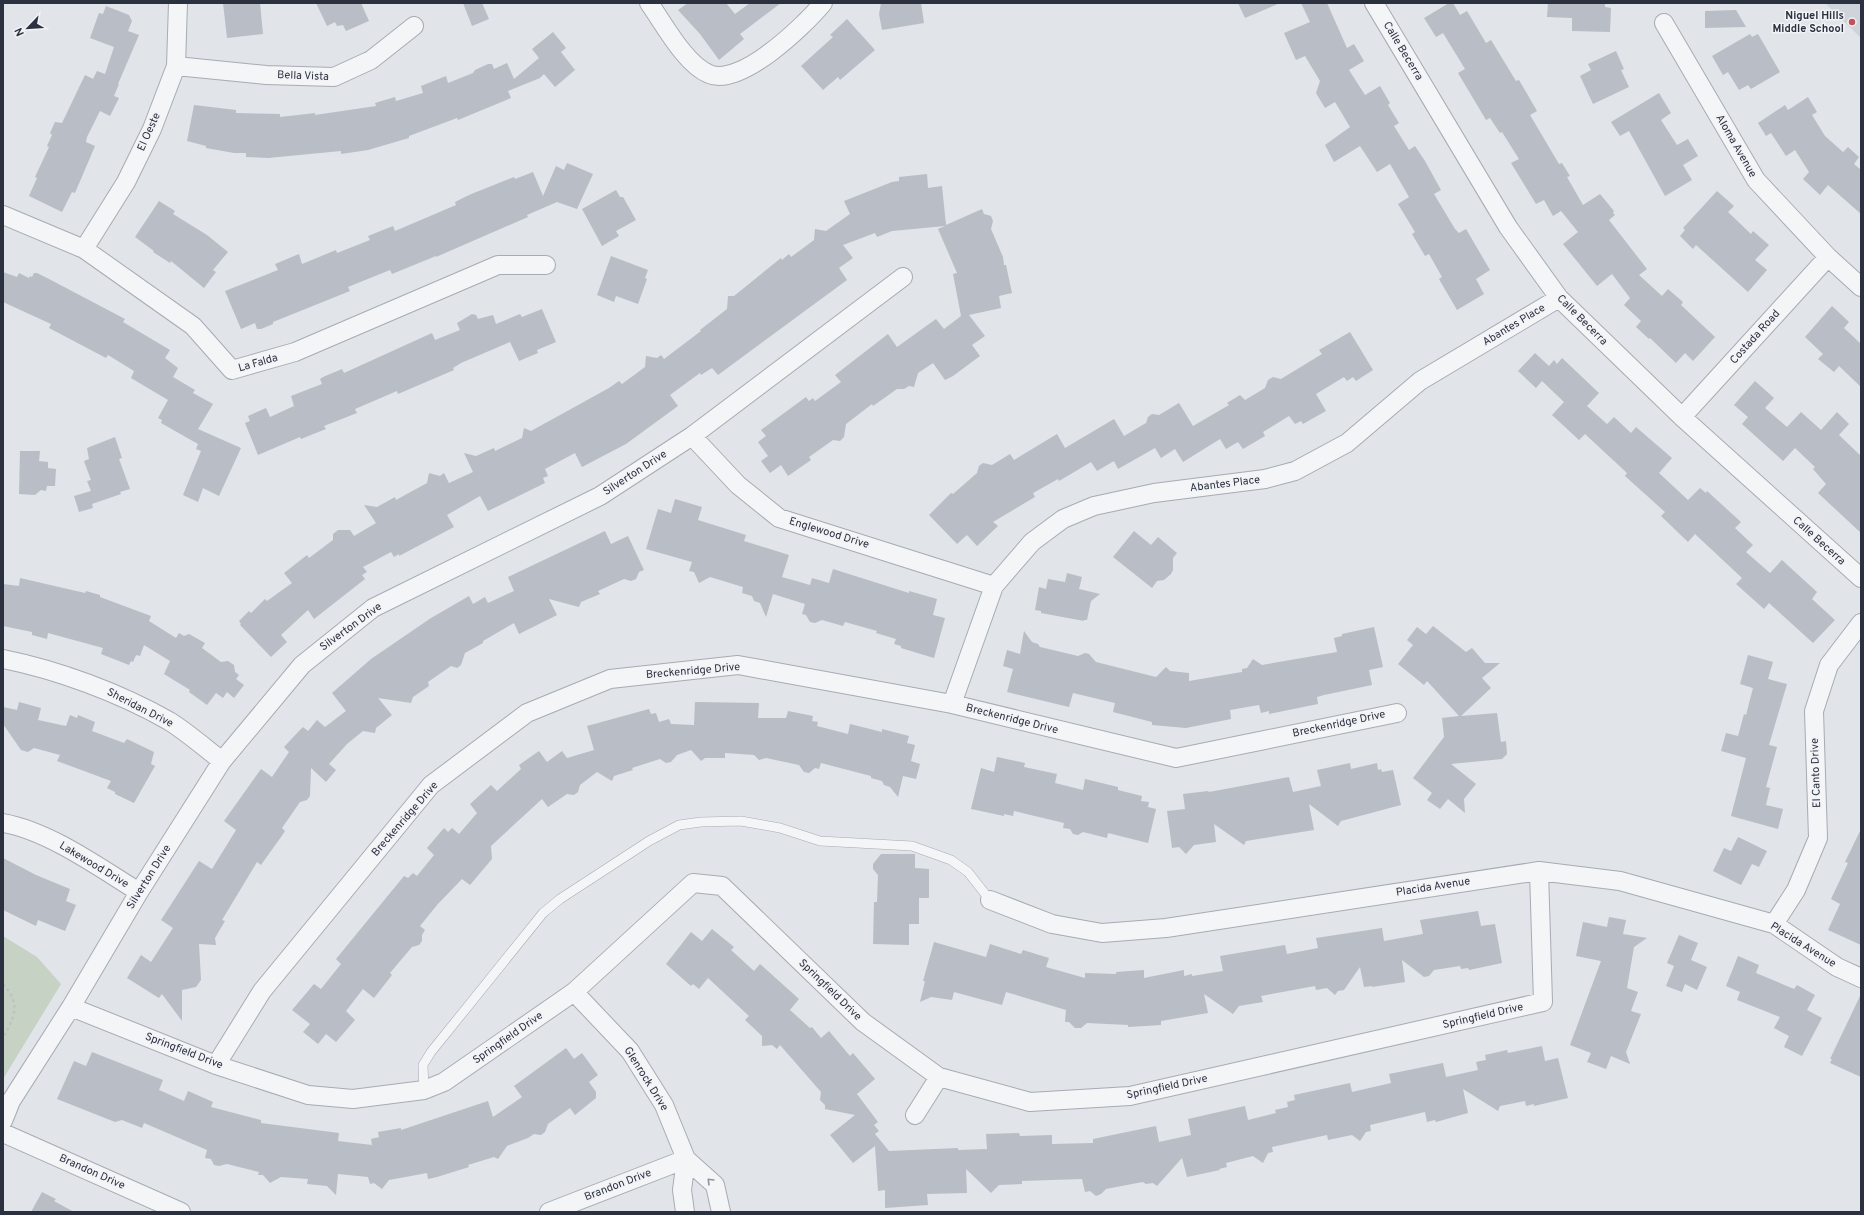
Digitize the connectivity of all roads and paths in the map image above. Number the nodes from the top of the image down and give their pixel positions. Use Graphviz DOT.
graph roads {
  1 [pos="178,3"];
  2 [pos="649,3"];
  3 [pos="824,3"];
  4 [pos="1374,3"];
  5 [pos="1664,24"];
  6 [pos="414,26"];
  7 [pos="176,66"];
  8 [pos="3,215"];
  9 [pos="84,248"];
  10 [pos="1828,257"];
  11 [pos="546,265"];
  12 [pos="904,277"];
  13 [pos="1861,287"];
  14 [pos="1559,298"];
  15 [pos="1682,417"];
  16 [pos="692,436"];
  17 [pos="1861,578"];
  18 [pos="994,586"];
  19 [pos="1861,623"];
  20 [pos="3,659"];
  21 [pos="952,704"];
  22 [pos="1397,713"];
  23 [pos="222,762"];
  24 [pos="3,823"];
  25 [pos="1539,871"];
  26 [pos="139,892"];
  27 [pos="990,900"];
  28 [pos="1774,924"];
  29 [pos="1861,978"];
  30 [pos="3,984"];
  31 [pos="574,992"];
  32 [pos="72,1007"];
  33 [pos="3,1038"];
  34 [pos="216,1065"];
  35 [pos="939,1076"];
  36 [pos="424,1090"];
  37 [pos="916,1115"];
  38 [pos="3,1121"];
  39 [pos="3,1133"];
  40 [pos="686,1159"];
  41 [pos="181,1212"];
  42 [pos="549,1212"];
  43 [pos="685,1212"];
  44 [pos="721,1212"];
  1 -- 7 [label="street, El Oeste"];
  2 -- 3 [label="street"];
  4 -- 14 [label="street, Calle Becerra"];
  5 -- 10 [label="street, Aloma Avenue"];
  6 -- 7 [label="street, Bella Vista"];
  7 -- 9 [label="street, El Oeste"];
  8 -- 9 [label="street, La Falda"];
  9 -- 11 [label="street, La Falda"];
  10 -- 13 [label="street, Aloma Avenue"];
  10 -- 15 [label="street, Costada Road"];
  12 -- 16 [label="street, Silverton Drive"];
  14 -- 15 [label="street, Calle Becerra"];
  14 -- 18 [label="street, Abantes Place"];
  15 -- 17 [label="street, Calle Becerra"];
  16 -- 18 [label="street, Englewood Drive"];
  16 -- 23 [label="street, Silverton Drive"];
  18 -- 21 [label="street, Abantes Place"];
  19 -- 28 [label="street, El Canto Drive"];
  20 -- 23 [label="street, Sheridan Drive"];
  21 -- 22 [label="street, Breckenridge Drive"];
  21 -- 34 [label="street, Breckenridge Drive"];
  23 -- 26 [label="street, Silverton Drive"];
  24 -- 26 [label="street, Lakewood Drive"];
  25 -- 27 [label="street, Placida Avenue"];
  25 -- 28 [label="street, Placida Avenue"];
  25 -- 35 [label="street, Springfield Drive"];
  26 -- 32 [label="street, Silverton Drive"];
  27 -- 36 [label="lane"];
  28 -- 29 [label="street, Placida Avenue"];
  30 -- 33 [label="path"];
  31 -- 35 [label="street, Springfield Drive"];
  31 -- 36 [label="street, Springfield Drive"];
  31 -- 40 [label="street, Glenrock Drive"];
  32 -- 34 [label="street, Springfield Drive"];
  32 -- 38 [label="street, Silverton Drive"];
  34 -- 36 [label="street, Springfield Drive"];
  35 -- 37 [label="street"];
  39 -- 41 [label="street, Brandon Drive"];
  40 -- 42 [label="street, Brandon Drive"];
  40 -- 43 [label="street, Glenrock Drive"];
  44 -- 40 [label="street, Glenrock Drive, one-way"];
}
